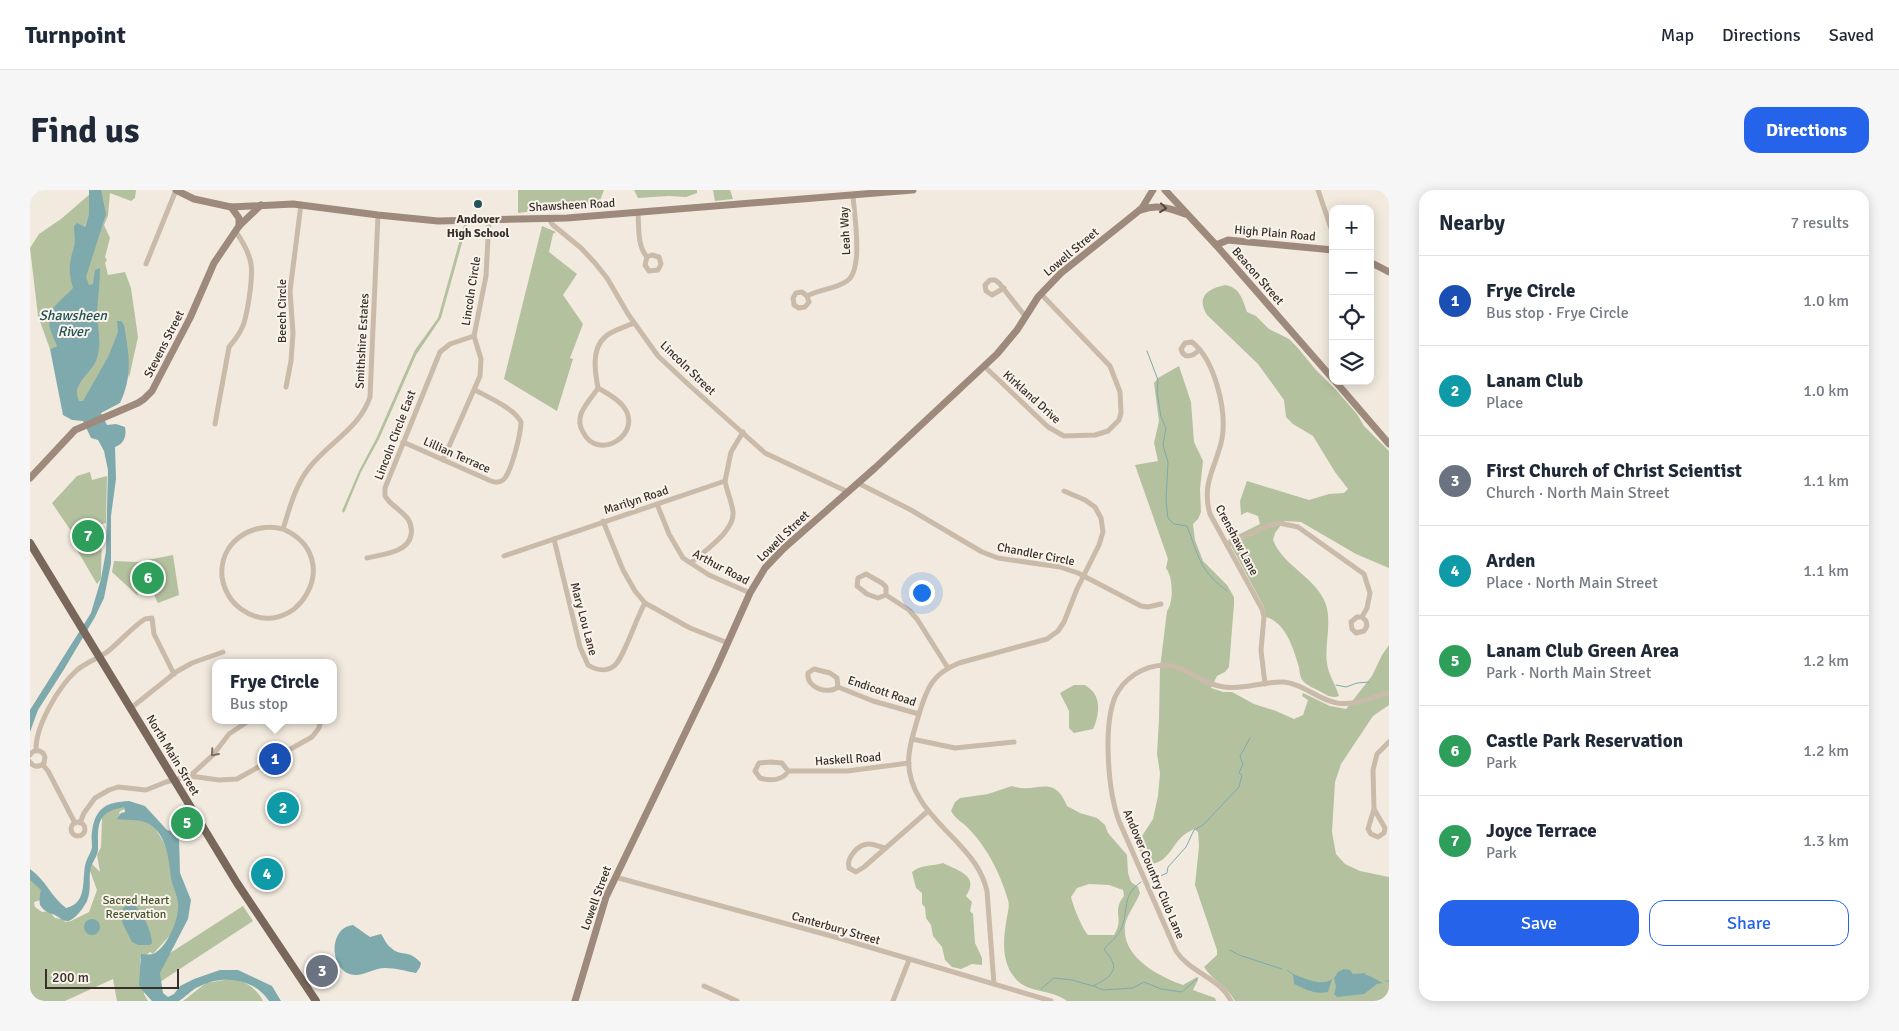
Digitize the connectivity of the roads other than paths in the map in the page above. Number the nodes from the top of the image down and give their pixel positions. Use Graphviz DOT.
graph roads {
  1 [pos="176,190"];
  2 [pos="912,190"];
  3 [pos="1153,190"];
  4 [pos="1165,190"];
  5 [pos="1318,190"];
  6 [pos="853,195"];
  7 [pos="300,204"];
  8 [pos="261,205"];
  9 [pos="231,207"];
  10 [pos="638,212"];
  11 [pos="1136,214"];
  12 [pos="378,215"];
  13 [pos="1190,216"];
  14 [pos="489,219"];
  15 [pos="549,219"];
  16 [pos="1329,222"];
  17 [pos="238,229"];
  18 [pos="1216,245"];
  19 [pos="1329,250"];
  20 [pos="647,257"];
  21 [pos="146,264"];
  22 [pos="1374,264"];
  23 [pos="1389,272"];
  24 [pos="1004,288"];
  25 [pos="1041,294"];
  26 [pos="807,296"];
  27 [pos="1025,316"];
  28 [pos="634,323"];
  29 [pos="474,336"];
  30 [pos="1199,350"];
  31 [pos="984,366"];
  32 [pos="1329,374"];
  33 [pos="1338,385"];
  34 [pos="286,386"];
  35 [pos="598,388"];
  36 [pos="474,390"];
  37 [pos="215,424"];
  38 [pos="743,432"];
  39 [pos="403,442"];
  40 [pos="1389,444"];
  41 [pos="443,460"];
  42 [pos="30,478"];
  43 [pos="725,481"];
  44 [pos="858,483"];
  45 [pos="1064,491"];
  46 [pos="848,492"];
  47 [pos="657,504"];
  48 [pos="603,521"];
  49 [pos="283,529"];
  50 [pos="554,539"];
  51 [pos="30,543"];
  52 [pos="1227,546"];
  53 [pos="504,556"];
  54 [pos="367,558"];
  55 [pos="690,563"];
  56 [pos="1084,575"];
  57 [pos="750,593"];
  58 [pos="886,595"];
  59 [pos="645,603"];
  60 [pos="1160,604"];
  61 [pos="1362,617"];
  62 [pos="728,643"];
  63 [pos="224,652"];
  64 [pos="99,657"];
  65 [pos="948,668"];
  66 [pos="174,674"];
  67 [pos="1265,684"];
  68 [pos="838,687"];
  69 [pos="1389,693"];
  70 [pos="131,708"];
  71 [pos="919,714"];
  72 [pos="244,724"];
  73 [pos="320,724"];
  74 [pos="912,739"];
  75 [pos="1014,742"];
  76 [pos="1389,742"];
  77 [pos="36,751"];
  78 [pos="30,755"];
  79 [pos="30,762"];
  80 [pos="908,763"];
  81 [pos="42,765"];
  82 [pos="788,771"];
  83 [pos="190,776"];
  84 [pos="176,780"];
  85 [pos="1374,809"];
  86 [pos="928,810"];
  87 [pos="886,848"];
  88 [pos="615,877"];
  89 [pos="909,960"];
  90 [pos="994,984"];
  91 [pos="704,986"];
  92 [pos="316,1001"];
  93 [pos="575,1001"];
  94 [pos="737,1001"];
  95 [pos="894,1001"];
  96 [pos="1051,1001"];
  97 [pos="1231,1001"];
  1 -- 9 [label="main road, Shawsheen Road"];
  1 -- 21 [label="street"];
  2 -- 6 [label="main road, Shawsheen Road"];
  3 -- 11 [label="main road, Lowell Street"];
  4 -- 13 [label="main road, Beacon Street"];
  5 -- 16 [label="street"];
  6 -- 10 [label="main road, Shawsheen Road"];
  6 -- 26 [label="street, Leah Way"];
  7 -- 8 [label="main road, Shawsheen Road"];
  7 -- 12 [label="main road, Shawsheen Road"];
  7 -- 34 [label="street, Beech Circle"];
  8 -- 9 [label="main road, Shawsheen Road"];
  8 -- 17 [label="main road, Stevens Street"];
  9 -- 17 [label="main road"];
  10 -- 15 [label="main road, Shawsheen Road"];
  10 -- 20 [label="street"];
  11 -- 13 [label="main road, one-way"];
  11 -- 25 [label="main road, Lowell Street"];
  12 -- 14 [label="main road, Shawsheen Road"];
  12 -- 49 [label="street, Smithshire Estates"];
  13 -- 18 [label="main road, Beacon Street"];
  14 -- 15 [label="main road, Shawsheen Road"];
  14 -- 29 [label="street, Lincoln Circle"];
  15 -- 28 [label="street, Lincoln Street"];
  17 -- 37 [label="street"];
  17 -- 42 [label="main road, Stevens Street"];
  18 -- 19 [label="main road, High Plain Road"];
  18 -- 32 [label="main road, Beacon Street"];
  22 -- 23 [label="main road"];
  24 -- 27 [label="street"];
  25 -- 27 [label="main road, Lowell Street"];
  25 -- 31 [label="street, Kirkland Drive"];
  27 -- 31 [label="main road, Lowell Street"];
  28 -- 35 [label="street"];
  28 -- 38 [label="street, Lincoln Street"];
  29 -- 36 [label="street"];
  29 -- 39 [label="street, Lincoln Circle East"];
  30 -- 52 [label="street, Crenshaw Lane"];
  31 -- 44 [label="main road, Lowell Street"];
  33 -- 40 [label="main road, Beacon Street"];
  35 -- 35 [label="street"];
  36 -- 41 [label="street"];
  36 -- 41 [label="street, Lillian Terrace"];
  38 -- 43 [label="street"];
  38 -- 46 [label="street, Lincoln Street"];
  39 -- 41 [label="street, Lillian Terrace"];
  39 -- 54 [label="street, Lincoln Circle East"];
  43 -- 47 [label="street, Marilyn Road"];
  43 -- 55 [label="street"];
  44 -- 46 [label="main road, Lowell Street"];
  44 -- 56 [label="street, Chandler Circle"];
  45 -- 56 [label="street"];
  46 -- 57 [label="main road, Lowell Street"];
  47 -- 48 [label="street, Marilyn Road"];
  47 -- 55 [label="street, Arthur Road"];
  48 -- 50 [label="street, Marilyn Road"];
  48 -- 59 [label="street"];
  49 -- 49 [label="street"];
  50 -- 53 [label="street, Marilyn Road"];
  50 -- 59 [label="street, Mary Lou Lane"];
  51 -- 64 [label="main road, North Main Street"];
  52 -- 61 [label="street"];
  52 -- 67 [label="street, Crenshaw Lane"];
  55 -- 57 [label="street, Arthur Road"];
  56 -- 60 [label="street, Chandler Circle"];
  56 -- 65 [label="street"];
  57 -- 62 [label="main road, Lowell Street"];
  58 -- 58 [label="street"];
  58 -- 65 [label="street"];
  59 -- 62 [label="street"];
  62 -- 88 [label="main road, Lowell Street"];
  63 -- 66 [label="street"];
  64 -- 66 [label="street"];
  64 -- 70 [label="main road, North Main Street"];
  64 -- 77 [label="street"];
  65 -- 71 [label="street"];
  66 -- 70 [label="street"];
  67 -- 69 [label="street, Andover Country Club Lane"];
  67 -- 97 [label="street, Andover Country Club Lane"];
  68 -- 68 [label="street, Endicott Road"];
  68 -- 71 [label="street, Endicott Road"];
  70 -- 84 [label="main road, North Main Street"];
  71 -- 74 [label="street"];
  72 -- 83 [label="street, one-way"];
  73 -- 83 [label="street"];
  74 -- 75 [label="street"];
  74 -- 80 [label="street"];
  76 -- 85 [label="street"];
  77 -- 78 [label="street"];
  77 -- 81 [label="street"];
  79 -- 81 [label="street"];
  80 -- 82 [label="street, Haskell Road"];
  80 -- 86 [label="street"];
  81 -- 84 [label="street"];
  82 -- 82 [label="street, Haskell Road"];
  83 -- 84 [label="street"];
  84 -- 92 [label="main road, North Main Street"];
  85 -- 85 [label="street"];
  86 -- 87 [label="street"];
  86 -- 90 [label="street"];
  87 -- 87 [label="street"];
  88 -- 89 [label="street, Canterbury Street"];
  88 -- 93 [label="main road, Lowell Street"];
  89 -- 90 [label="street, Canterbury Street"];
  89 -- 95 [label="street"];
  90 -- 96 [label="street, Canterbury Street"];
  91 -- 94 [label="street"];
}
